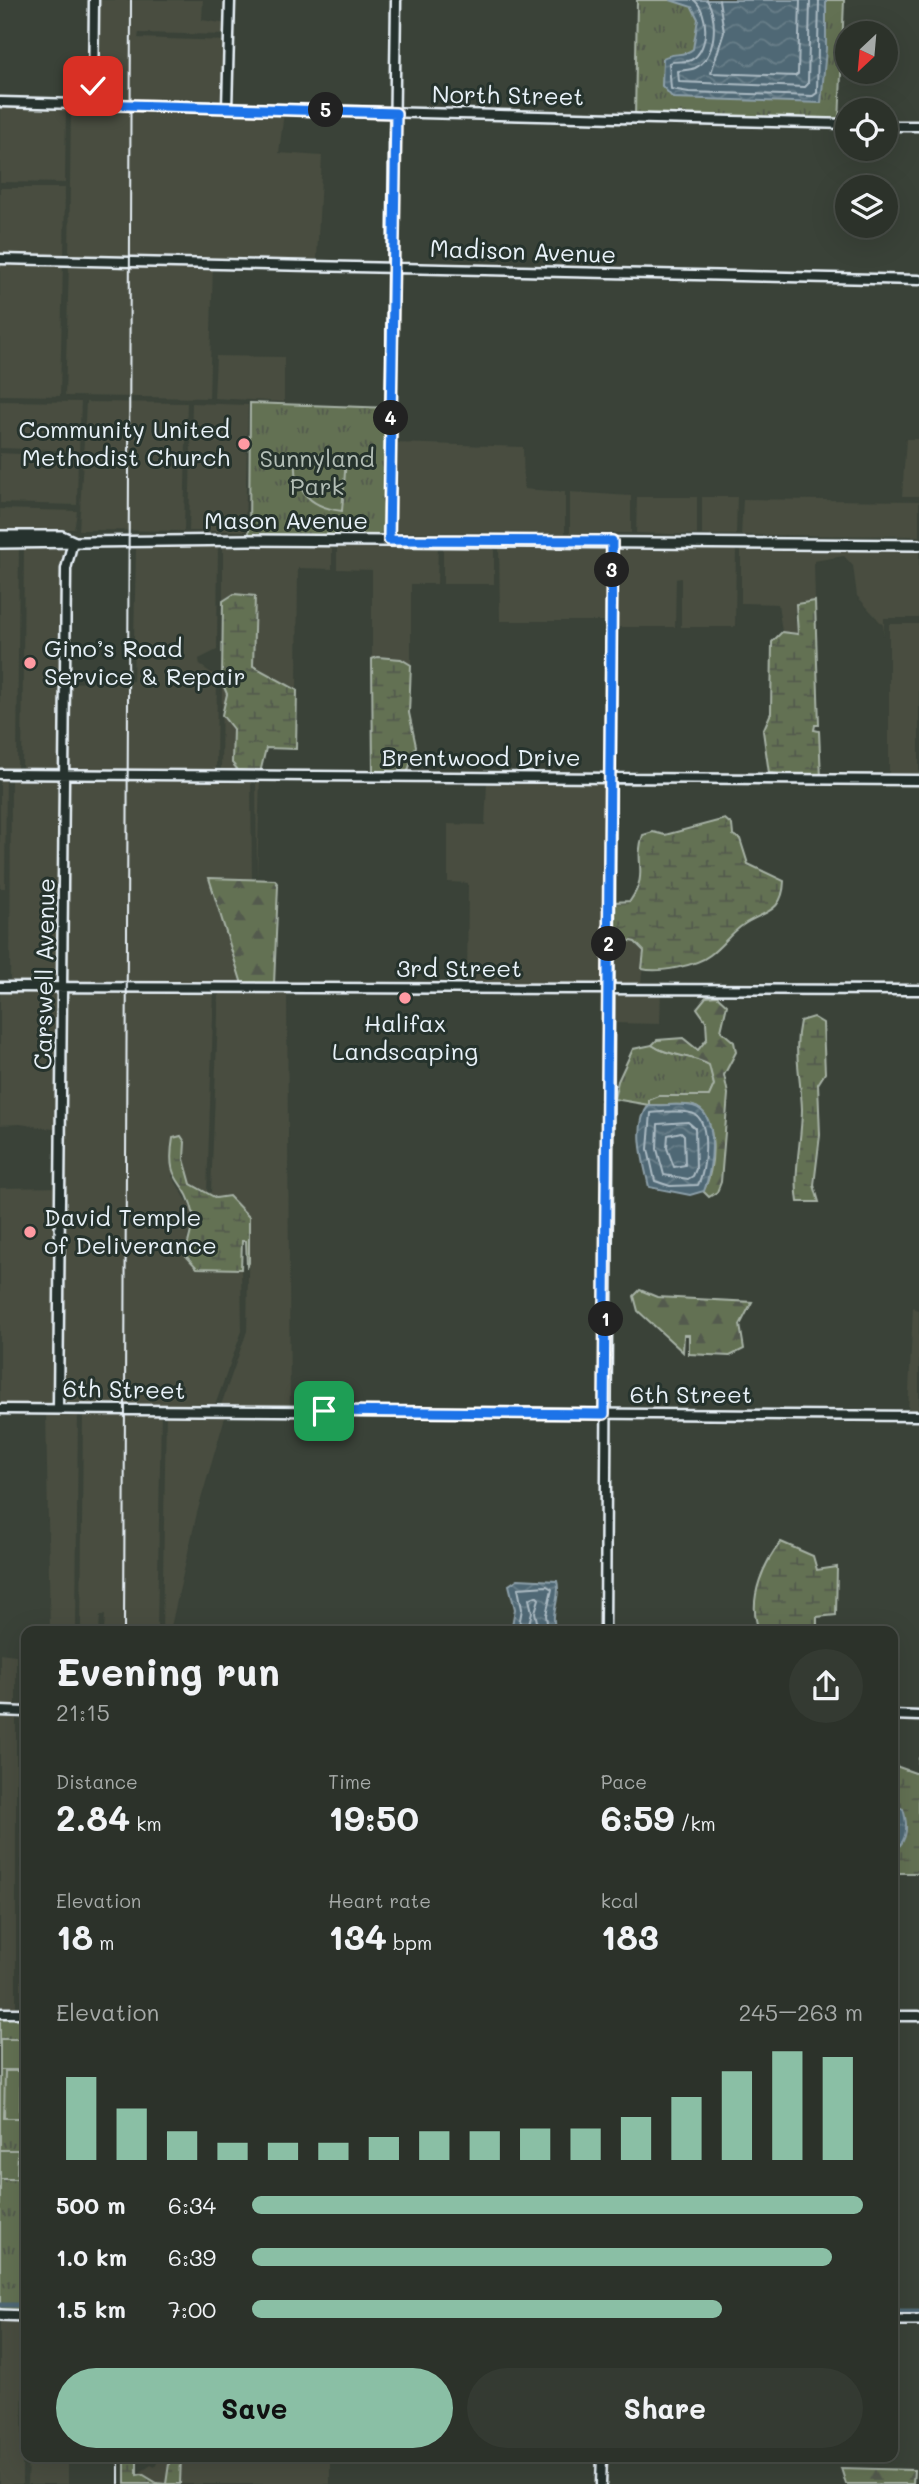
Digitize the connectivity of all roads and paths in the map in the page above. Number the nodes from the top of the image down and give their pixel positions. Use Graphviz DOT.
graph roads {
  1 [pos="94,0"];
  2 [pos="230,0"];
  3 [pos="396,0"];
  4 [pos="0,102"];
  5 [pos="93,104"];
  6 [pos="227,108"];
  7 [pos="396,113"];
  8 [pos="835,124"];
  9 [pos="898,125"];
  10 [pos="919,126"];
  11 [pos="0,259"];
  12 [pos="395,268"];
  13 [pos="919,280"];
  14 [pos="0,536"];
  15 [pos="389,540"];
  16 [pos="72,541"];
  17 [pos="612,541"];
  18 [pos="0,543"];
  19 [pos="919,545"];
  20 [pos="64,773"];
  21 [pos="0,774"];
  22 [pos="611,779"];
  23 [pos="919,780"];
  24 [pos="0,987"];
  25 [pos="64,988"];
  26 [pos="608,988"];
  27 [pos="919,990"];
  28 [pos="0,1409"];
  29 [pos="58,1409"];
  30 [pos="604,1414"];
  31 [pos="919,1416"];
  32 [pos="606,1626"];
  33 [pos="0,1711"];
  34 [pos="21,1712"];
  35 [pos="898,1715"];
  36 [pos="919,1716"];
  37 [pos="0,2013"];
  38 [pos="21,2013"];
  39 [pos="898,2016"];
  40 [pos="919,2016"];
  41 [pos="0,2315"];
  42 [pos="21,2316"];
  43 [pos="898,2320"];
  44 [pos="919,2320"];
  45 [pos="602,2462"];
  46 [pos="601,2484"];
  1 -- 5 [label="street"];
  2 -- 6 [label="street"];
  3 -- 7 [label="street"];
  4 -- 5 [label="street, North Street"];
  5 -- 6 [label="street, North Street"];
  6 -- 7 [label="street, North Street"];
  7 -- 8 [label="street, North Street"];
  7 -- 12 [label="street"];
  9 -- 10 [label="street"];
  11 -- 12 [label="street, Madison Avenue"];
  12 -- 13 [label="street, Madison Avenue"];
  12 -- 15 [label="street"];
  14 -- 16 [label="main road, Mason Avenue"];
  15 -- 16 [label="main road, Mason Avenue"];
  15 -- 17 [label="main road, Mason Avenue"];
  16 -- 18 [label="main road, Mason Avenue"];
  16 -- 20 [label="street, Carswell Avenue"];
  17 -- 19 [label="main road, Mason Avenue"];
  17 -- 22 [label="street"];
  20 -- 21 [label="street, Brentwood Drive"];
  20 -- 22 [label="street, Brentwood Drive"];
  20 -- 25 [label="street, Carswell Avenue"];
  22 -- 23 [label="street, Brentwood Drive"];
  22 -- 26 [label="street"];
  24 -- 25 [label="street, 3rd Street"];
  25 -- 26 [label="street, 3rd Street"];
  25 -- 29 [label="street, Carswell Avenue"];
  26 -- 27 [label="street, 3rd Street"];
  26 -- 30 [label="street"];
  28 -- 29 [label="street, 6th Street"];
  29 -- 30 [label="street, 6th Street"];
  30 -- 31 [label="street, 6th Street"];
  30 -- 32 [label="street"];
  33 -- 34 [label="street"];
  35 -- 36 [label="street"];
  37 -- 38 [label="street"];
  39 -- 40 [label="street"];
  41 -- 42 [label="main road"];
  43 -- 44 [label="main road"];
  45 -- 46 [label="street"];
}
